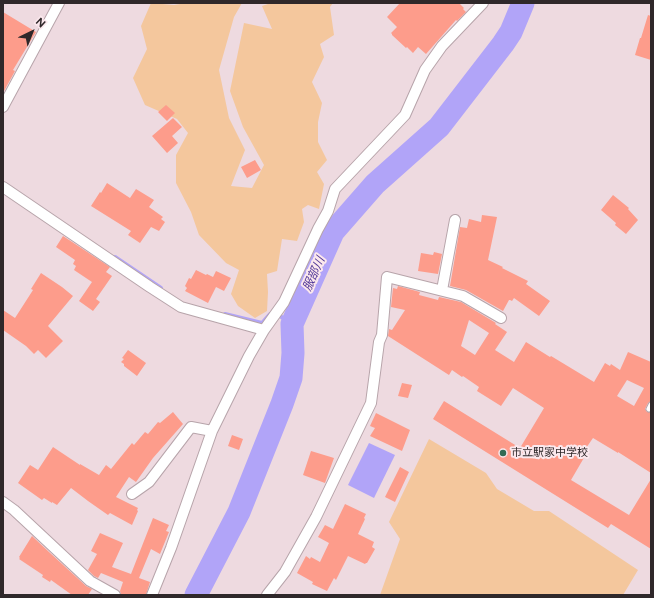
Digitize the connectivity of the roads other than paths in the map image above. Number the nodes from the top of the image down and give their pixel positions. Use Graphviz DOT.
graph roads {
  1 [pos="59,3"];
  2 [pos="483,3"];
  3 [pos="3,107"];
  4 [pos="3,188"];
  5 [pos="455,220"];
  6 [pos="442,290"];
  7 [pos="501,318"];
  8 [pos="264,330"];
  9 [pos="212,430"];
  10 [pos="132,494"];
  11 [pos="3,502"];
  12 [pos="115,595"];
  13 [pos="152,595"];
  14 [pos="267,595"];
  1 -- 3 [label="street"];
  2 -- 8 [label="street"];
  4 -- 8 [label="street"];
  5 -- 6 [label="street"];
  6 -- 7 [label="street"];
  6 -- 14 [label="street"];
  8 -- 9 [label="street"];
  9 -- 10 [label="street"];
  9 -- 13 [label="street"];
  11 -- 12 [label="street"];
}
